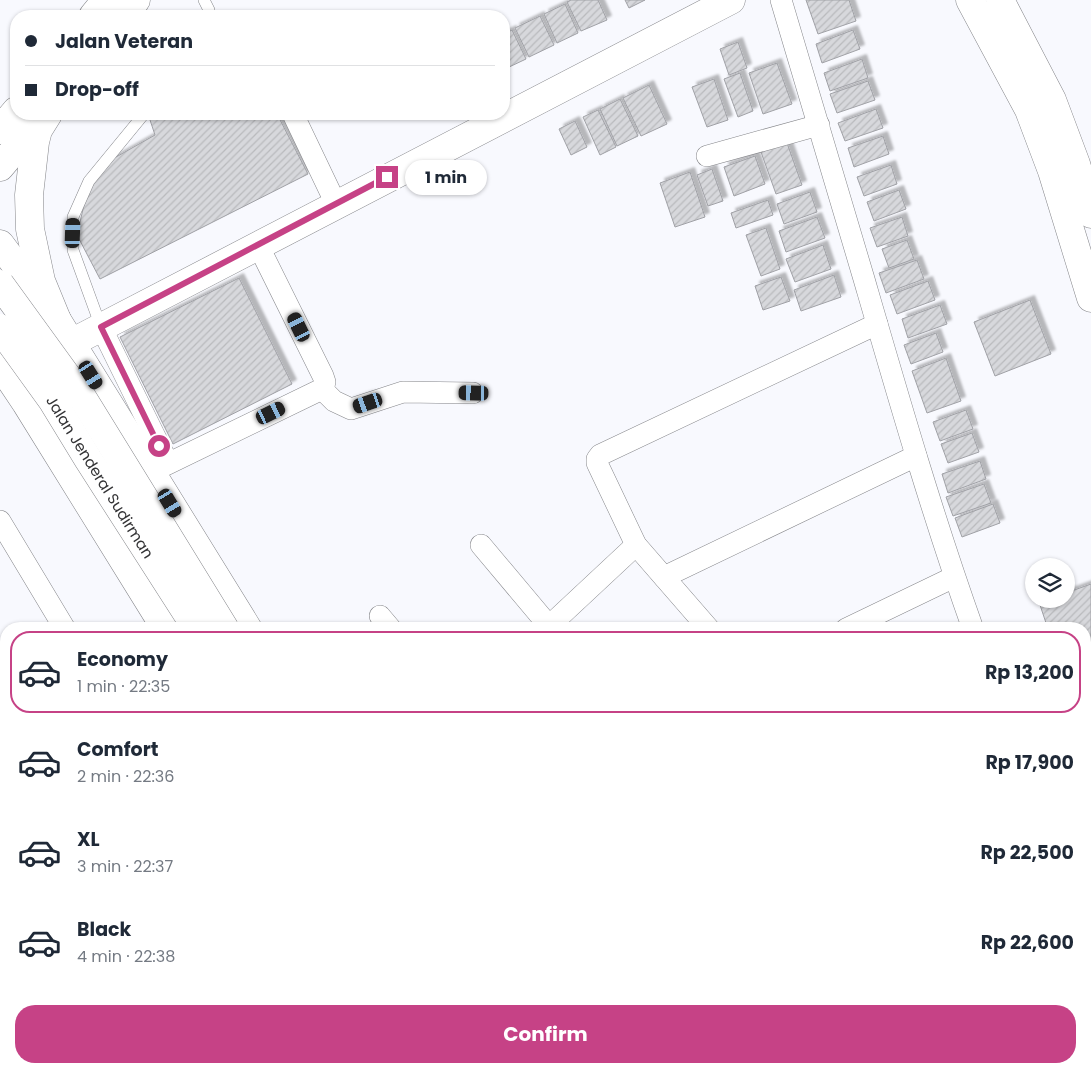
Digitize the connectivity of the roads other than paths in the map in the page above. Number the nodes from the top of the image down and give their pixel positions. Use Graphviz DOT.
graph roads {
  1 [pos="106,0"];
  2 [pos="136,0"];
  3 [pos="731,0"];
  4 [pos="781,0"];
  5 [pos="970,0"];
  6 [pos="1000,0"];
  7 [pos="98,10"];
  8 [pos="128,10"];
  9 [pos="510,114"];
  10 [pos="10,118"];
  11 [pos="41,120"];
  12 [pos="43,120"];
  13 [pos="139,120"];
  14 [pos="296,120"];
  15 [pos="499,120"];
  16 [pos="819,125"];
  17 [pos="0,130"];
  18 [pos="707,156"];
  19 [pos="0,166"];
  20 [pos="336,204"];
  21 [pos="1091,214"];
  22 [pos="0,244"];
  23 [pos="258,245"];
  24 [pos="0,284"];
  25 [pos="1091,298"];
  26 [pos="57,320"];
  27 [pos="877,324"];
  28 [pos="101,327"];
  29 [pos="0,328"];
  30 [pos="71,343"];
  31 [pos="6,372"];
  32 [pos="322,388"];
  33 [pos="474,393"];
  34 [pos="916,456"];
  35 [pos="160,467"];
  36 [pos="4,536"];
  37 [pos="481,545"];
  38 [pos="636,545"];
  39 [pos="954,576"];
  40 [pos="664,577"];
  41 [pos="60,622"];
  42 [pos="162,622"];
  43 [pos="193,622"];
  44 [pos="222,622"];
  45 [pos="244,622"];
  46 [pos="544,622"];
  47 [pos="553,622"];
  48 [pos="703,622"];
  49 [pos="860,622"];
  50 [pos="970,622"];
  1 -- 7 [label="street"];
  2 -- 8 [label="street"];
  3 -- 9 [label="street"];
  4 -- 16 [label="street"];
  5 -- 25 [label="street"];
  6 -- 21 [label="street"];
  10 -- 17 [label="street"];
  11 -- 19 [label="street"];
  12 -- 26 [label="street"];
  13 -- 28 [label="lane"];
  14 -- 20 [label="street"];
  15 -- 20 [label="street"];
  16 -- 18 [label="street"];
  16 -- 27 [label="street"];
  20 -- 23 [label="street"];
  22 -- 26 [label="street"];
  23 -- 28 [label="street"];
  23 -- 32 [label="street"];
  24 -- 44 [label="street, Jalan Jenderal Sudirman, bridge"];
  26 -- 30 [label="street"];
  27 -- 34 [label="street"];
  27 -- 38 [label="street"];
  28 -- 30 [label="street"];
  28 -- 35 [label="street"];
  29 -- 43 [label="street, Jalan Jenderal Sudirman, bridge"];
  30 -- 31 [label="street"];
  30 -- 35 [label="street"];
  31 -- 42 [label="street, Jalan Jenderal Sudirman"];
  32 -- 33 [label="street"];
  32 -- 35 [label="street"];
  34 -- 39 [label="street"];
  34 -- 40 [label="street"];
  35 -- 45 [label="street"];
  36 -- 41 [label="street"];
  37 -- 46 [label="street"];
  38 -- 40 [label="street"];
  38 -- 47 [label="street"];
  39 -- 49 [label="street"];
  39 -- 50 [label="street"];
  40 -- 48 [label="street"];
}
